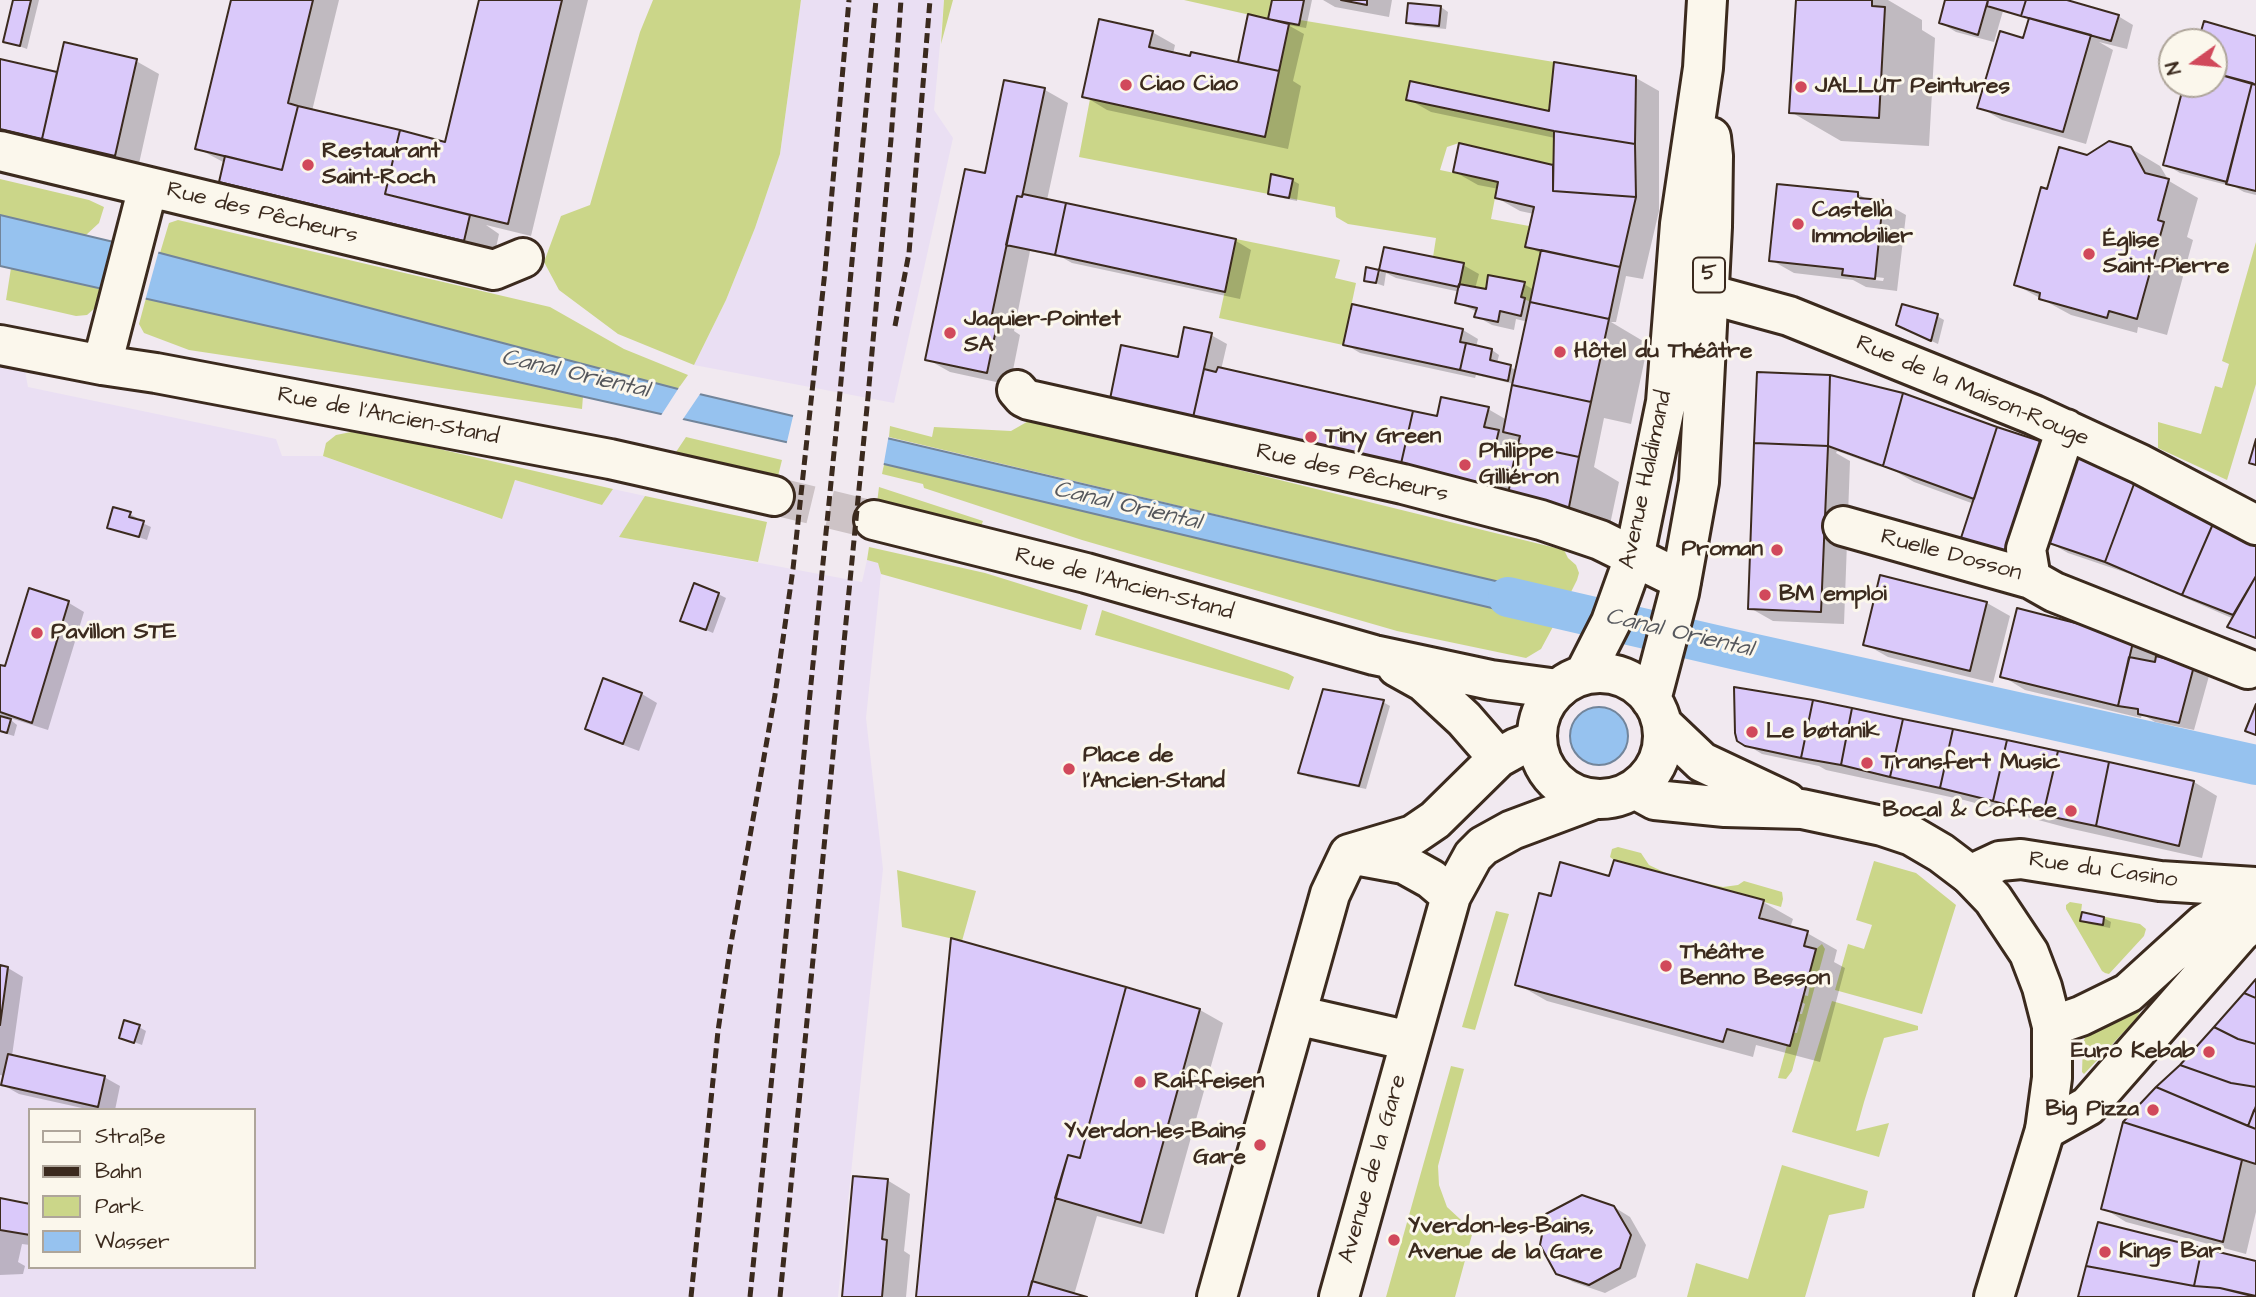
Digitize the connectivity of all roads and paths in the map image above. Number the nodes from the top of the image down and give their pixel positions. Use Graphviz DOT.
graph roads {
  1 [pos="1707,0"];
  2 [pos="0,151"];
  3 [pos="144,203"];
  4 [pos="523,258"];
  5 [pos="1692,297"];
  6 [pos="0,345"];
  7 [pos="103,365"];
  8 [pos="1017,390"];
  9 [pos="2066,429"];
  10 [pos="774,496"];
  11 [pos="874,520"];
  12 [pos="2256,525"];
  13 [pos="1843,526"];
  14 [pos="1631,567"];
  15 [pos="2031,579"];
  16 [pos="1680,587"];
  17 [pos="1374,655"];
  18 [pos="2248,669"];
  19 [pos="1580,672"];
  20 [pos="1658,697"];
  21 [pos="1537,740"];
  22 [pos="1498,758"];
  23 [pos="1635,789"];
  24 [pos="1595,799"];
  25 [pos="1802,809"];
  26 [pos="1349,854"];
  27 [pos="1970,876"];
  28 [pos="2256,887"];
  29 [pos="1451,895"];
  30 [pos="2256,898"];
  31 [pos="2256,919"];
  32 [pos="1296,1015"];
  33 [pos="2052,1026"];
  34 [pos="1410,1041"];
  35 [pos="2045,1130"];
  36 [pos="1217,1297"];
  37 [pos="1339,1297"];
  38 [pos="1994,1297"];
  1 -- 5 [label="street, Avenue Haldimand / 5"];
  2 -- 3 [label="street, Rue des Pêcheurs"];
  3 -- 4 [label="street, Rue des Pêcheurs"];
  3 -- 7 [label="street"];
  5 -- 9 [label="street, Rue de la Maison-Rouge"];
  5 -- 14 [label="street, Avenue Haldimand / 5"];
  5 -- 16 [label="street, Avenue Haldimand / 5"];
  6 -- 7 [label="street, Rue de l'Ancien-Stand"];
  7 -- 10 [label="street, Rue de l'Ancien-Stand"];
  8 -- 14 [label="street, Rue des Pêcheurs"];
  9 -- 12 [label="street, Rue de la Maison-Rouge"];
  9 -- 15 [label="street, Ruelle Dosson"];
  11 -- 17 [label="street, Rue de l'Ancien-Stand"];
  13 -- 15 [label="street, Ruelle Dosson"];
  14 -- 16 [label="street, Rue des Pêcheurs"];
  14 -- 19 [label="street, Avenue Haldimand / 5"];
  15 -- 18 [label="street"];
  16 -- 20 [label="street, Avenue Haldimand / 5"];
  17 -- 19 [label="street, Rue de l'Ancien-Stand"];
  17 -- 22 [label="street, Rue de l'Ancien-Stand"];
  19 -- 20 [label="street"];
  19 -- 21 [label="street"];
  20 -- 23 [label="street"];
  20 -- 25 [label="street"];
  21 -- 22 [label="street"];
  21 -- 24 [label="street"];
  22 -- 26 [label="street"];
  23 -- 24 [label="street"];
  23 -- 25 [label="street"];
  24 -- 29 [label="street, Avenue de la Gare"];
  25 -- 27 [label="street"];
  26 -- 29 [label="street"];
  26 -- 32 [label="street"];
  27 -- 28 [label="street, Rue du Casino"];
  27 -- 33 [label="street"];
  29 -- 34 [label="street, Avenue de la Gare"];
  30 -- 33 [label="street"];
  31 -- 35 [label="street"];
  32 -- 34 [label="street"];
  32 -- 36 [label="street"];
  33 -- 35 [label="street"];
  34 -- 37 [label="street, Avenue de la Gare"];
  35 -- 38 [label="street"];
}
